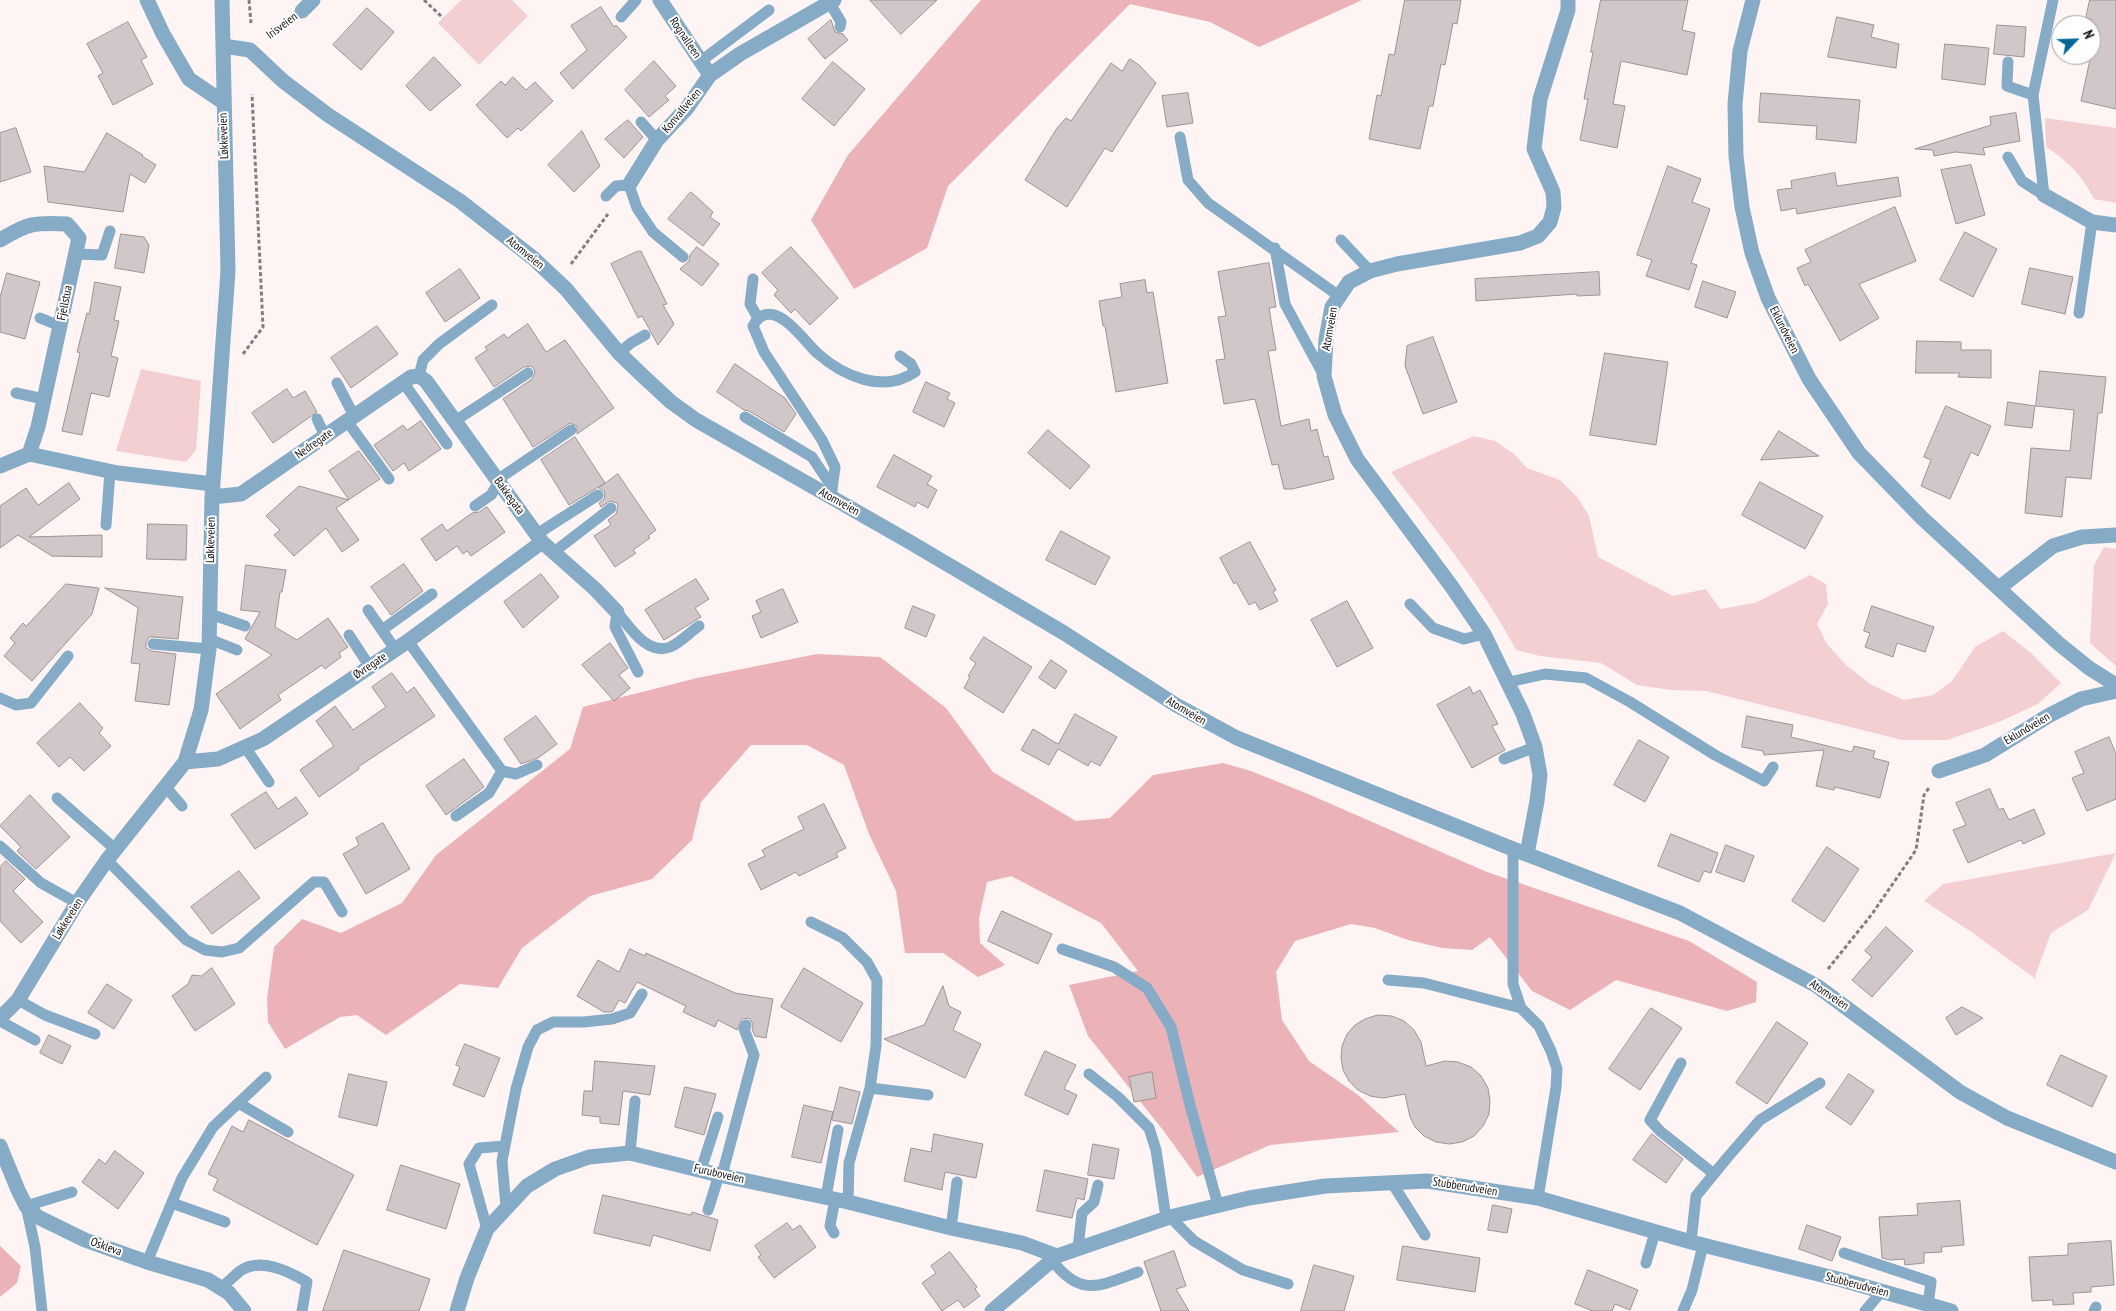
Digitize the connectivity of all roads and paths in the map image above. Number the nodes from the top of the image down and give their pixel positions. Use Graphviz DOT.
graph roads {
  1 [pos="147,0"];
  2 [pos="222,0"];
  3 [pos="249,0"];
  4 [pos="424,0"];
  5 [pos="636,0"];
  6 [pos="660,0"];
  7 [pos="1568,0"];
  8 [pos="1753,0"];
  9 [pos="2053,0"];
  10 [pos="830,1"];
  11 [pos="307,5"];
  12 [pos="770,10"];
  13 [pos="621,17"];
  14 [pos="443,18"];
  15 [pos="251,24"];
  16 [pos="840,27"];
  17 [pos="223,46"];
  18 [pos="250,50"];
  19 [pos="701,62"];
  20 [pos="2008,62"];
  21 [pos="710,76"];
  22 [pos="252,94"];
  23 [pos="2033,95"];
  24 [pos="223,102"];
  25 [pos="642,122"];
  26 [pos="1180,137"];
  27 [pos="657,140"];
  28 [pos="2008,157"];
  29 [pos="629,185"];
  30 [pos="2044,195"];
  31 [pos="606,196"];
  32 [pos="2092,222"];
  33 [pos="2116,225"];
  34 [pos="110,232"];
  35 [pos="0,240"];
  36 [pos="1341,240"];
  37 [pos="1275,248"];
  38 [pos="76,254"];
  39 [pos="683,257"];
  40 [pos="571,264"];
  41 [pos="1370,271"];
  42 [pos="752,279"];
  43 [pos="1340,296"];
  44 [pos="492,305"];
  45 [pos="2079,313"];
  46 [pos="40,318"];
  47 [pos="758,318"];
  48 [pos="60,326"];
  49 [pos="645,335"];
  50 [pos="619,352"];
  51 [pos="900,356"];
  52 [pos="241,357"];
  53 [pos="528,373"];
  54 [pos="1324,376"];
  55 [pos="411,379"];
  56 [pos="337,383"];
  57 [pos="16,393"];
  58 [pos="44,399"];
  59 [pos="744,417"];
  60 [pos="351,418"];
  61 [pos="317,419"];
  62 [pos="455,422"];
  63 [pos="571,430"];
  64 [pos="325,436"];
  65 [pos="447,444"];
  66 [pos="29,454"];
  67 [pos="0,466"];
  68 [pos="110,472"];
  69 [pos="389,479"];
  70 [pos="498,481"];
  71 [pos="213,490"];
  72 [pos="831,492"];
  73 [pos="598,495"];
  74 [pos="475,506"];
  75 [pos="611,508"];
  76 [pos="106,526"];
  77 [pos="2116,535"];
  78 [pos="540,538"];
  79 [pos="554,552"];
  80 [pos="1999,588"];
  81 [pos="432,594"];
  82 [pos="1410,604"];
  83 [pos="368,610"];
  84 [pos="617,612"];
  85 [pos="210,614"];
  86 [pos="244,626"];
  87 [pos="699,626"];
  88 [pos="382,630"];
  89 [pos="349,634"];
  90 [pos="1484,634"];
  91 [pos="408,640"];
  92 [pos="152,644"];
  93 [pos="209,644"];
  94 [pos="395,649"];
  95 [pos="237,650"];
  96 [pos="68,656"];
  97 [pos="370,666"];
  98 [pos="638,672"];
  99 [pos="1509,682"];
  100 [pos="2116,685"];
  101 [pos="2116,691"];
  102 [pos="0,698"];
  103 [pos="245,747"];
  104 [pos="1535,747"];
  105 [pos="1504,759"];
  106 [pos="184,762"];
  107 [pos="537,765"];
  108 [pos="1773,767"];
  109 [pos="502,771"];
  110 [pos="1939,771"];
  111 [pos="269,782"];
  112 [pos="166,786"];
  113 [pos="57,798"];
  114 [pos="182,806"];
  115 [pos="456,816"];
  116 [pos="0,846"];
  117 [pos="1520,851"];
  118 [pos="111,854"];
  119 [pos="78,903"];
  120 [pos="342,912"];
  121 [pos="812,922"];
  122 [pos="1062,949"];
  123 [pos="1388,980"];
  124 [pos="1817,986"];
  125 [pos="642,994"];
  126 [pos="18,1000"];
  127 [pos="1521,1008"];
  128 [pos="0,1019"];
  129 [pos="746,1025"];
  130 [pos="95,1034"];
  131 [pos="35,1040"];
  132 [pos="1680,1063"];
  133 [pos="1089,1074"];
  134 [pos="266,1077"];
  135 [pos="1820,1083"];
  136 [pos="870,1088"];
  137 [pos="928,1095"];
  138 [pos="635,1101"];
  139 [pos="240,1104"];
  140 [pos="718,1117"];
  141 [pos="838,1130"];
  142 [pos="288,1132"];
  143 [pos="0,1146"];
  144 [pos="505,1146"];
  145 [pos="630,1153"];
  146 [pos="2116,1162"];
  147 [pos="701,1170"];
  148 [pos="1714,1174"];
  149 [pos="720,1175"];
  150 [pos="957,1182"];
  151 [pos="1392,1183"];
  152 [pos="1098,1185"];
  153 [pos="72,1192"];
  154 [pos="1538,1198"];
  155 [pos="836,1199"];
  156 [pos="172,1203"];
  157 [pos="1218,1205"];
  158 [pos="26,1206"];
  159 [pos="506,1207"];
  160 [pos="708,1210"];
  161 [pos="1168,1218"];
  162 [pos="225,1222"];
  163 [pos="951,1228"];
  164 [pos="486,1229"];
  165 [pos="1655,1232"];
  166 [pos="834,1233"];
  167 [pos="1425,1235"];
  168 [pos="1697,1244"];
  169 [pos="1078,1248"];
  170 [pos="1844,1253"];
  171 [pos="1054,1258"];
  172 [pos="147,1262"];
  173 [pos="1646,1263"];
  174 [pos="1138,1272"];
  175 [pos="1288,1284"];
  176 [pos="222,1287"];
  177 [pos="1882,1291"];
  178 [pos="1928,1304"];
  179 [pos="42,1311"];
  180 [pos="244,1311"];
  181 [pos="302,1311"];
  182 [pos="457,1311"];
  183 [pos="992,1311"];
  184 [pos="1683,1311"];
  185 [pos="1865,1311"];
  186 [pos="1952,1311"];
  1 -- 24 [label="street"];
  2 -- 17 [label="street, Løkkeveien"];
  3 -- 15 [label="path"];
  4 -- 14 [label="path"];
  5 -- 13 [label="lane"];
  6 -- 19 [label="street, Rognalleen"];
  7 -- 41 [label="street, Atomveien"];
  8 -- 80 [label="street, Eklundveien"];
  9 -- 23 [label="lane"];
  10 -- 16 [label="lane"];
  10 -- 21 [label="street, Konvallveien"];
  11 -- 18 [label="path, Irisveien"];
  12 -- 19 [label="lane"];
  17 -- 18 [label="street"];
  17 -- 24 [label="street, Løkkeveien"];
  18 -- 50 [label="street, Atomveien"];
  19 -- 21 [label="street, Rognalleen"];
  20 -- 23 [label="lane"];
  21 -- 27 [label="street, Konvallveien"];
  22 -- 52 [label="path"];
  23 -- 30 [label="lane"];
  24 -- 71 [label="street, Løkkeveien"];
  25 -- 27 [label="lane"];
  26 -- 37 [label="lane"];
  27 -- 29 [label="street, Konvallveien"];
  28 -- 30 [label="lane"];
  29 -- 31 [label="lane"];
  29 -- 39 [label="lane"];
  29 -- 40 [label="path"];
  30 -- 32 [label="street"];
  32 -- 33 [label="street"];
  32 -- 45 [label="lane"];
  34 -- 38 [label="lane"];
  35 -- 38 [label="street, Fjellstua"];
  36 -- 41 [label="lane"];
  37 -- 43 [label="lane"];
  37 -- 54 [label="lane"];
  38 -- 48 [label="street, Fjellstua"];
  41 -- 43 [label="street, Atomveien"];
  42 -- 47 [label="lane"];
  43 -- 54 [label="street, Atomveien"];
  44 -- 55 [label="lane"];
  46 -- 48 [label="lane"];
  47 -- 51 [label="lane"];
  47 -- 72 [label="lane"];
  48 -- 58 [label="street, Fjellstua"];
  49 -- 50 [label="lane"];
  50 -- 72 [label="street, Atomveien"];
  53 -- 62 [label="lane"];
  54 -- 90 [label="street, Atomveien"];
  55 -- 60 [label="street, Nedregate"];
  55 -- 62 [label="street, Bakkegata"];
  55 -- 65 [label="lane"];
  56 -- 60 [label="lane"];
  57 -- 58 [label="lane"];
  58 -- 66 [label="street, Fjellstua"];
  59 -- 72 [label="lane"];
  60 -- 64 [label="street, Nedregate"];
  60 -- 69 [label="lane"];
  61 -- 64 [label="lane"];
  62 -- 70 [label="street, Bakkegata"];
  63 -- 70 [label="lane"];
  64 -- 71 [label="street, Nedregate"];
  66 -- 67 [label="street"];
  66 -- 68 [label="street"];
  68 -- 71 [label="street"];
  68 -- 76 [label="lane"];
  70 -- 74 [label="lane"];
  70 -- 78 [label="street, Bakkegata"];
  71 -- 85 [label="street, Løkkeveien"];
  72 -- 117 [label="street, Atomveien"];
  73 -- 78 [label="lane"];
  75 -- 79 [label="lane"];
  77 -- 80 [label="street"];
  78 -- 79 [label="street, Bakkegata"];
  78 -- 91 [label="street, Øvregate"];
  79 -- 84 [label="street, Bakkegata"];
  80 -- 100 [label="street, Eklundveien"];
  81 -- 88 [label="lane"];
  82 -- 90 [label="lane"];
  83 -- 88 [label="lane"];
  84 -- 87 [label="lane"];
  84 -- 98 [label="lane"];
  85 -- 86 [label="lane"];
  85 -- 93 [label="street, Løkkeveien"];
  88 -- 94 [label="lane"];
  89 -- 97 [label="lane"];
  90 -- 99 [label="street, Atomveien"];
  91 -- 94 [label="street, Øvregate"];
  91 -- 109 [label="lane"];
  92 -- 93 [label="lane"];
  93 -- 95 [label="lane"];
  93 -- 106 [label="street, Løkkeveien"];
  94 -- 97 [label="street, Øvregate"];
  96 -- 102 [label="lane"];
  97 -- 103 [label="street, Øvregate"];
  99 -- 104 [label="street, Atomveien"];
  99 -- 108 [label="lane"];
  101 -- 110 [label="street, Eklundveien"];
  103 -- 106 [label="street, Øvregate"];
  103 -- 111 [label="lane"];
  104 -- 105 [label="lane"];
  104 -- 117 [label="street, Atomveien"];
  106 -- 112 [label="street, Løkkeveien"];
  107 -- 109 [label="lane"];
  109 -- 115 [label="lane"];
  110 -- 124 [label="path"];
  112 -- 114 [label="lane"];
  112 -- 118 [label="street, Løkkeveien"];
  113 -- 118 [label="lane"];
  116 -- 119 [label="lane"];
  117 -- 124 [label="street, Atomveien"];
  117 -- 127 [label="lane"];
  118 -- 119 [label="street, Løkkeveien"];
  118 -- 120 [label="lane"];
  119 -- 126 [label="street, Løkkeveien"];
  121 -- 136 [label="lane"];
  122 -- 157 [label="lane"];
  123 -- 127 [label="lane"];
  124 -- 146 [label="street, Atomveien"];
  125 -- 144 [label="lane"];
  126 -- 128 [label="street, Løkkeveien"];
  126 -- 130 [label="lane"];
  127 -- 154 [label="lane"];
  128 -- 131 [label="lane"];
  129 -- 149 [label="lane"];
  132 -- 148 [label="lane"];
  133 -- 161 [label="lane"];
  134 -- 139 [label="lane"];
  135 -- 148 [label="lane"];
  136 -- 137 [label="lane"];
  136 -- 155 [label="lane"];
  138 -- 145 [label="lane"];
  139 -- 142 [label="lane"];
  139 -- 156 [label="lane"];
  140 -- 147 [label="lane"];
  141 -- 155 [label="lane"];
  143 -- 158 [label="street, Oskleva"];
  144 -- 159 [label="lane"];
  144 -- 164 [label="lane"];
  145 -- 147 [label="street, Furuboveien"];
  145 -- 159 [label="street, Furuboveien"];
  147 -- 149 [label="street, Furuboveien"];
  148 -- 168 [label="lane"];
  149 -- 155 [label="street, Furuboveien"];
  149 -- 160 [label="lane"];
  150 -- 163 [label="lane"];
  151 -- 154 [label="street, Stubberudveien"];
  151 -- 157 [label="street, Stubberudveien"];
  151 -- 167 [label="lane"];
  152 -- 169 [label="lane"];
  153 -- 158 [label="lane"];
  154 -- 165 [label="street, Stubberudveien"];
  155 -- 163 [label="street, Furuboveien"];
  155 -- 166 [label="lane"];
  156 -- 162 [label="lane"];
  156 -- 172 [label="lane"];
  157 -- 161 [label="street, Stubberudveien"];
  158 -- 172 [label="street, Oskleva"];
  158 -- 179 [label="lane"];
  159 -- 164 [label="street, Furuboveien"];
  161 -- 169 [label="street, Stubberudveien"];
  161 -- 175 [label="lane"];
  163 -- 171 [label="street, Furuboveien"];
  164 -- 182 [label="street, Furuboveien"];
  165 -- 168 [label="street, Stubberudveien"];
  165 -- 173 [label="lane"];
  168 -- 177 [label="street, Stubberudveien"];
  168 -- 184 [label="lane"];
  169 -- 171 [label="street, Stubberudveien"];
  170 -- 178 [label="lane"];
  171 -- 174 [label="lane"];
  171 -- 183 [label="street, Stubberudveien"];
  172 -- 176 [label="street, Oskleva"];
  176 -- 180 [label="street, Oskleva"];
  176 -- 181 [label="lane"];
  177 -- 178 [label="street, Stubberudveien"];
  177 -- 185 [label="lane"];
  178 -- 186 [label="street, Stubberudveien"];
}
